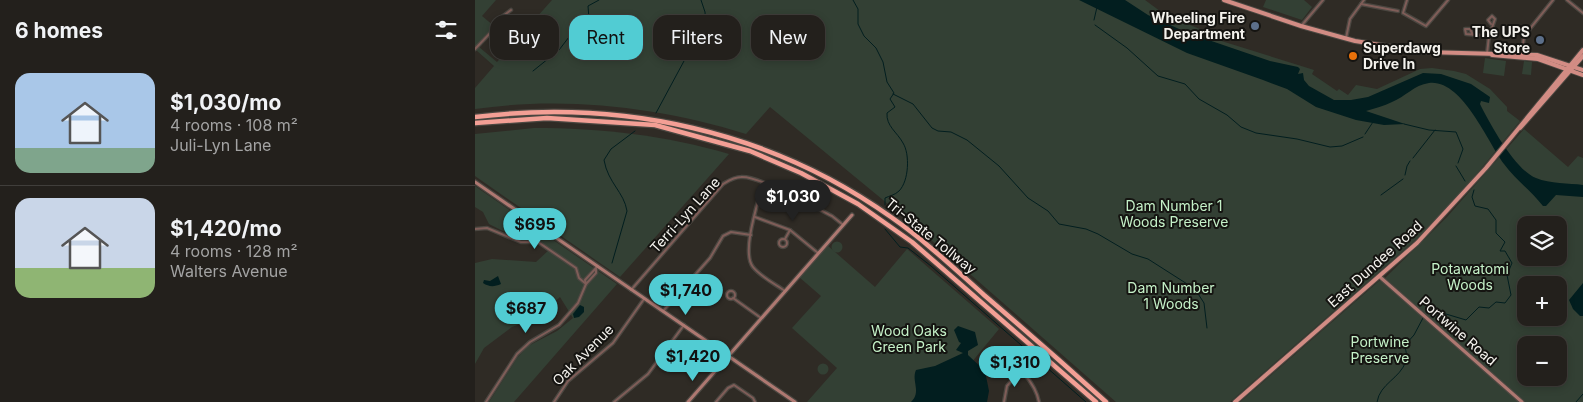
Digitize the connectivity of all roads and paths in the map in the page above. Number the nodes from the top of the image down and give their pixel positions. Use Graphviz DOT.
graph roads {
  1 [pos="1225,0"];
  2 [pos="1323,0"];
  3 [pos="1364,0"];
  4 [pos="1407,0"];
  5 [pos="1448,0"];
  6 [pos="1553,0"];
  7 [pos="1567,0"];
  8 [pos="1361,4"];
  9 [pos="511,10"];
  10 [pos="1398,11"];
  11 [pos="1583,13"];
  12 [pos="1491,24"];
  13 [pos="1301,26"];
  14 [pos="1473,35"];
  15 [pos="1489,36"];
  16 [pos="1346,39"];
  17 [pos="475,49"];
  18 [pos="1583,50"];
  19 [pos="1487,54"];
  20 [pos="1523,54"];
  21 [pos="1583,56"];
  22 [pos="1538,59"];
  23 [pos="1572,66"];
  24 [pos="1569,70"];
  25 [pos="1583,70"];
  26 [pos="1583,75"];
  27 [pos="1559,78"];
  28 [pos="475,117"];
  29 [pos="475,123"];
  30 [pos="1518,129"];
  31 [pos="475,182"];
  32 [pos="763,183"];
  33 [pos="852,215"];
  34 [pos="755,217"];
  35 [pos="843,225"];
  36 [pos="475,228"];
  37 [pos="790,230"];
  38 [pos="751,235"];
  39 [pos="785,240"];
  40 [pos="818,253"];
  41 [pos="597,267"];
  42 [pos="1380,277"];
  43 [pos="586,284"];
  44 [pos="631,290"];
  45 [pos="785,291"];
  46 [pos="733,298"];
  47 [pos="645,299"];
  48 [pos="663,311"];
  49 [pos="761,318"];
  50 [pos="684,325"];
  51 [pos="999,356"];
  52 [pos="728,357"];
  53 [pos="1020,370"];
  54 [pos="486,402"];
  55 [pos="554,402"];
  56 [pos="614,402"];
  57 [pos="688,402"];
  58 [pos="716,402"];
  59 [pos="755,402"];
  60 [pos="795,402"];
  61 [pos="1004,402"];
  62 [pos="1039,402"];
  63 [pos="1096,402"];
  64 [pos="1106,402"];
  65 [pos="1235,402"];
  66 [pos="1522,402"];
  1 -- 13 [label="main road"];
  2 -- 13 [label="street"];
  3 -- 8 [label="street"];
  4 -- 5 [label="street"];
  6 -- 20 [label="street"];
  7 -- 11 [label="street"];
  8 -- 10 [label="street"];
  8 -- 16 [label="street"];
  9 -- 17 [label="street"];
  12 -- 15 [label="street"];
  13 -- 16 [label="main road"];
  14 -- 14 [label="street"];
  14 -- 15 [label="street"];
  15 -- 19 [label="street"];
  16 -- 19 [label="main road"];
  18 -- 23 [label="main road, East Dundee Road"];
  19 -- 20 [label="main road"];
  19 -- 22 [label="main road"];
  20 -- 23 [label="main road"];
  21 -- 23 [label="main road, East Dundee Road"];
  22 -- 24 [label="main road"];
  22 -- 27 [label="main road"];
  23 -- 24 [label="main road, East Dundee Road"];
  23 -- 25 [label="main road"];
  24 -- 26 [label="main road"];
  24 -- 27 [label="main road, East Dundee Road"];
  24 -- 30 [label="main road, East Dundee Road"];
  27 -- 30 [label="main road, East Dundee Road"];
  28 -- 64 [label="highway, Tri-State Tollway"];
  29 -- 63 [label="highway, Tri-State Tollway"];
  30 -- 42 [label="main road, East Dundee Road"];
  31 -- 41 [label="main road"];
  32 -- 34 [label="street"];
  32 -- 35 [label="street, Terri-Lyn Lane"];
  32 -- 44 [label="street, Terri-Lyn Lane"];
  33 -- 35 [label="main road"];
  34 -- 37 [label="street"];
  34 -- 38 [label="street"];
  35 -- 40 [label="main road"];
  36 -- 43 [label="street"];
  37 -- 39 [label="street"];
  37 -- 40 [label="street"];
  38 -- 45 [label="street"];
  38 -- 48 [label="street"];
  40 -- 45 [label="main road"];
  41 -- 43 [label="street"];
  41 -- 43 [label="street"];
  41 -- 44 [label="main road"];
  42 -- 65 [label="main road, East Dundee Road"];
  42 -- 66 [label="main road, Portwine Road"];
  43 -- 54 [label="street"];
  44 -- 47 [label="main road"];
  45 -- 49 [label="main road"];
  46 -- 49 [label="street"];
  47 -- 48 [label="main road"];
  47 -- 55 [label="street, Oak Avenue"];
  48 -- 50 [label="main road"];
  49 -- 52 [label="main road"];
  50 -- 52 [label="main road"];
  50 -- 56 [label="street"];
  51 -- 53 [label="street"];
  52 -- 57 [label="main road"];
  52 -- 60 [label="main road"];
  53 -- 61 [label="street"];
  53 -- 62 [label="street"];
  58 -- 59 [label="street"];
}
